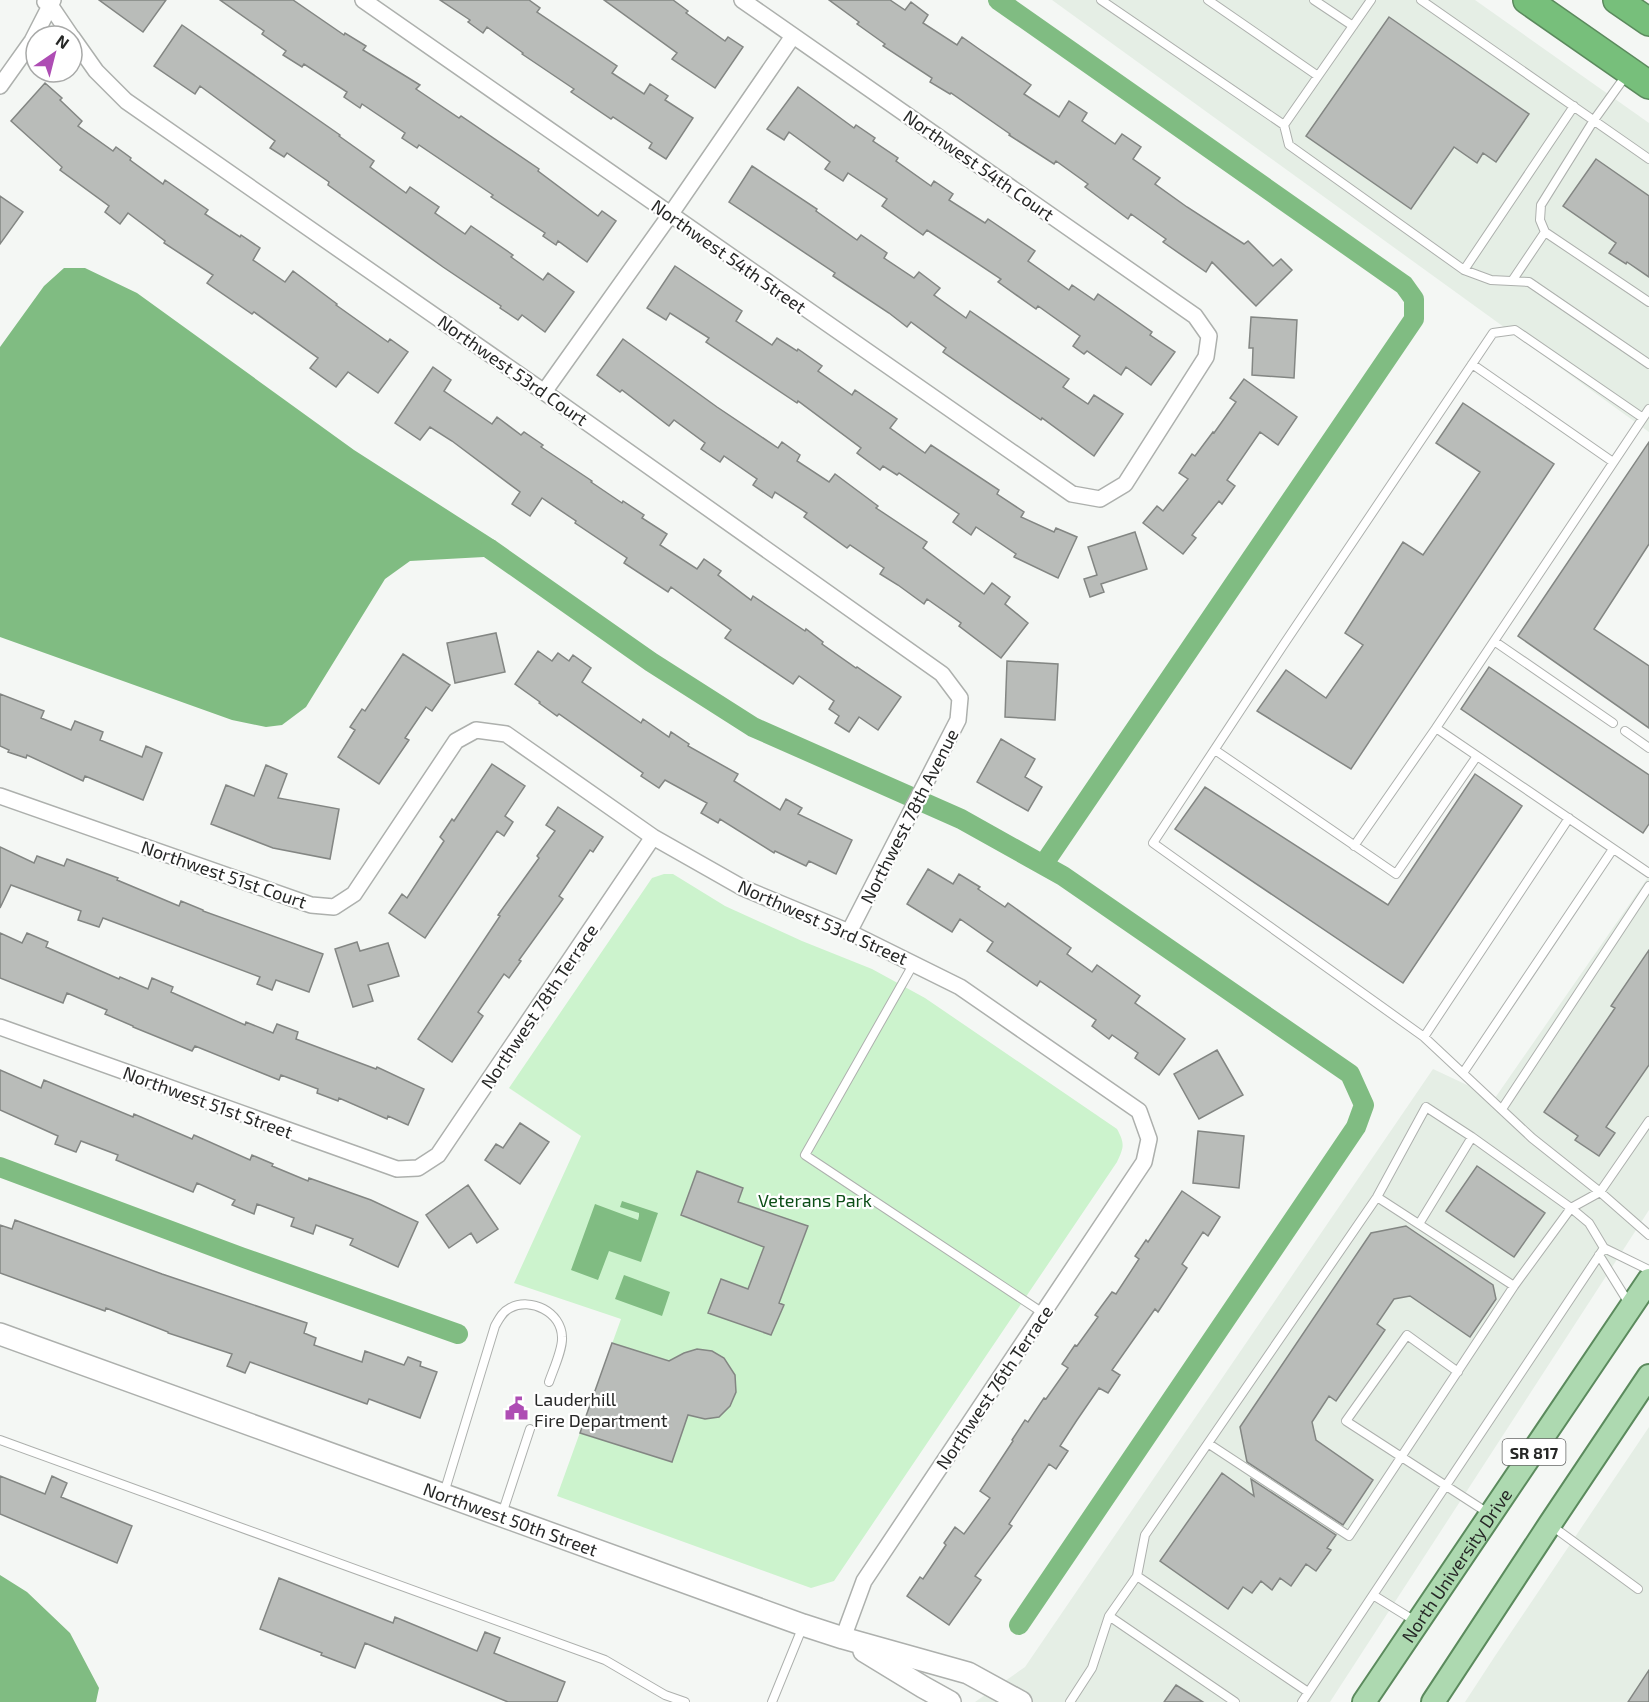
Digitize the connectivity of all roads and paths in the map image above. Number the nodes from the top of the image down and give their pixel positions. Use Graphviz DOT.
graph roads {
  1 [pos="363,0"];
  2 [pos="742,0"];
  3 [pos="1101,0"];
  4 [pos="1208,0"];
  5 [pos="1314,0"];
  6 [pos="1371,0"];
  7 [pos="1421,0"];
  8 [pos="1527,0"];
  9 [pos="1617,0"];
  10 [pos="48,2"];
  11 [pos="1649,22"];
  12 [pos="63,24"];
  13 [pos="1353,27"];
  14 [pos="794,36"];
  15 [pos="84,54"];
  16 [pos="1318,76"];
  17 [pos="1639,78"];
  18 [pos="0,86"];
  19 [pos="1574,106"];
  20 [pos="1594,120"];
  21 [pos="1284,125"];
  22 [pos="1649,159"];
  23 [pos="670,215"];
  24 [pos="1545,232"];
  25 [pos="1464,270"];
  26 [pos="1512,281"];
  27 [pos="1649,302"];
  28 [pos="1648,360"];
  29 [pos="1472,364"];
  30 [pos="544,392"];
  31 [pos="1649,409"];
  32 [pos="1643,418"];
  33 [pos="1613,462"];
  34 [pos="1100,499"];
  35 [pos="1494,641"];
  36 [pos="960,698"];
  37 [pos="1613,723"];
  38 [pos="1436,728"];
  39 [pos="476,730"];
  40 [pos="1625,731"];
  41 [pos="1649,748"];
  42 [pos="1215,750"];
  43 [pos="1477,756"];
  44 [pos="0,796"];
  45 [pos="1569,818"];
  46 [pos="653,837"];
  47 [pos="1354,846"];
  48 [pos="1613,849"];
  49 [pos="1649,873"];
  50 [pos="1649,886"];
  51 [pos="849,932"];
  52 [pos="914,963"];
  53 [pos="0,1027"];
  54 [pos="1424,1037"];
  55 [pos="1463,1073"];
  56 [pos="1502,1110"];
  57 [pos="1649,1121"];
  58 [pos="1472,1137"];
  59 [pos="1149,1139"];
  60 [pos="418,1168"];
  61 [pos="1600,1192"];
  62 [pos="1377,1197"];
  63 [pos="1571,1208"];
  64 [pos="1419,1224"];
  65 [pos="1649,1235"];
  66 [pos="1601,1252"];
  67 [pos="1649,1270"];
  68 [pos="1649,1280"];
  69 [pos="1514,1286"];
  70 [pos="1631,1307"];
  71 [pos="1043,1313"];
  72 [pos="0,1334"];
  73 [pos="1458,1371"];
  74 [pos="1649,1376"];
  75 [pos="549,1382"];
  76 [pos="530,1429"];
  77 [pos="0,1440"];
  78 [pos="1209,1444"];
  79 [pos="1402,1458"];
  80 [pos="1446,1485"];
  81 [pos="443,1494"];
  82 [pos="501,1515"];
  83 [pos="1491,1515"];
  84 [pos="1550,1524"];
  85 [pos="1137,1576"];
  86 [pos="1638,1589"];
  87 [pos="1373,1595"];
  88 [pos="1109,1616"];
  89 [pos="1419,1623"];
  90 [pos="803,1624"];
  91 [pos="843,1638"];
  92 [pos="1308,1692"];
  93 [pos="663,1698"];
  94 [pos="1074,1701"];
  95 [pos="686,1702"];
  96 [pos="771,1702"];
  97 [pos="950,1702"];
  98 [pos="1021,1702"];
  99 [pos="1235,1702"];
  100 [pos="1302,1702"];
  101 [pos="1365,1702"];
  102 [pos="1433,1702"];
  1 -- 23 [label="street, Northwest 54th Street"];
  2 -- 14 [label="street, Northwest 54th Court"];
  3 -- 21 [label="lane"];
  4 -- 16 [label="lane"];
  5 -- 13 [label="lane"];
  6 -- 13 [label="lane"];
  7 -- 19 [label="lane"];
  8 -- 17 [label="highway"];
  9 -- 11 [label="highway"];
  10 -- 12 [label="street, Northwest 53rd Court"];
  10 -- 18 [label="street"];
  13 -- 16 [label="lane"];
  14 -- 23 [label="street"];
  14 -- 34 [label="street, Northwest 54th Court"];
  15 -- 30 [label="street, Northwest 53rd Court"];
  16 -- 21 [label="lane"];
  17 -- 20 [label="lane"];
  19 -- 20 [label="lane"];
  19 -- 25 [label="lane"];
  20 -- 22 [label="lane"];
  20 -- 24 [label="lane"];
  21 -- 25 [label="lane"];
  23 -- 30 [label="street"];
  23 -- 34 [label="street, Northwest 54th Street"];
  24 -- 26 [label="lane"];
  24 -- 27 [label="lane"];
  25 -- 26 [label="lane"];
  26 -- 28 [label="lane"];
  29 -- 32 [label="lane"];
  29 -- 33 [label="lane"];
  29 -- 42 [label="lane"];
  30 -- 36 [label="street, Northwest 53rd Court"];
  31 -- 32 [label="lane"];
  32 -- 33 [label="lane"];
  33 -- 35 [label="lane"];
  35 -- 37 [label="lane"];
  35 -- 38 [label="lane"];
  36 -- 51 [label="street, Northwest 78th Avenue"];
  38 -- 43 [label="lane"];
  38 -- 47 [label="lane"];
  39 -- 44 [label="street, Northwest 51st Court"];
  39 -- 46 [label="street, Northwest 53rd Street"];
  40 -- 41 [label="lane"];
  42 -- 47 [label="lane"];
  42 -- 54 [label="lane"];
  43 -- 45 [label="lane"];
  43 -- 47 [label="lane"];
  45 -- 48 [label="lane"];
  45 -- 54 [label="lane"];
  46 -- 51 [label="street, Northwest 53rd Street"];
  46 -- 60 [label="street, Northwest 78th Terrace"];
  48 -- 49 [label="lane"];
  48 -- 55 [label="lane"];
  50 -- 56 [label="lane"];
  51 -- 52 [label="street, Northwest 53rd Street"];
  52 -- 59 [label="street, Northwest 53rd Street"];
  52 -- 71 [label="lane"];
  53 -- 60 [label="street, Northwest 51st Street"];
  54 -- 55 [label="lane"];
  55 -- 56 [label="lane"];
  56 -- 61 [label="lane"];
  57 -- 61 [label="lane"];
  58 -- 62 [label="lane"];
  58 -- 63 [label="lane"];
  58 -- 64 [label="lane"];
  59 -- 71 [label="street, Northwest 76th Terrace"];
  61 -- 63 [label="lane"];
  61 -- 65 [label="lane"];
  62 -- 64 [label="lane"];
  62 -- 78 [label="lane"];
  63 -- 66 [label="lane"];
  63 -- 69 [label="lane"];
  64 -- 69 [label="lane"];
  66 -- 67 [label="lane"];
  66 -- 70 [label="lane"];
  66 -- 80 [label="lane"];
  68 -- 70 [label="main road, North University Drive / SR 817"];
  69 -- 73 [label="lane"];
  70 -- 83 [label="main road, North University Drive / SR 817"];
  71 -- 91 [label="street, Northwest 76th Terrace"];
  72 -- 81 [label="street, Northwest 50th Street"];
  73 -- 79 [label="lane"];
  73 -- 79 [label="lane"];
  74 -- 84 [label="main road, SR 817"];
  75 -- 81 [label="lane"];
  76 -- 82 [label="lane"];
  77 -- 93 [label="lane"];
  78 -- 79 [label="lane"];
  78 -- 85 [label="lane"];
  79 -- 80 [label="lane"];
  80 -- 83 [label="lane"];
  80 -- 87 [label="lane"];
  81 -- 82 [label="street, Northwest 50th Street"];
  82 -- 90 [label="street, Northwest 50th Street"];
  83 -- 89 [label="main road, North University Drive / SR 817"];
  84 -- 86 [label="lane"];
  84 -- 102 [label="main road, SR 817"];
  85 -- 88 [label="lane"];
  85 -- 92 [label="lane"];
  87 -- 89 [label="lane"];
  87 -- 92 [label="lane"];
  88 -- 94 [label="lane"];
  88 -- 99 [label="lane"];
  89 -- 101 [label="main road, North University Drive / SR 817"];
  90 -- 91 [label="street, Northwest 50th Street"];
  90 -- 96 [label="lane"];
  91 -- 97 [label="street"];
  91 -- 98 [label="street, Northwest 50th Street"];
  92 -- 100 [label="lane"];
  93 -- 95 [label="lane"];
}
